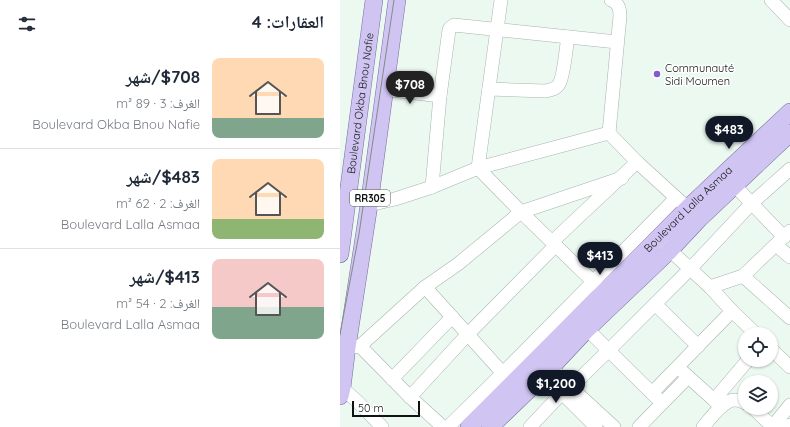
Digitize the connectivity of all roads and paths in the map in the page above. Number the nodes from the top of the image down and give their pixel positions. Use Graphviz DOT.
graph roads {
  1 [pos="374,0"];
  2 [pos="397,0"];
  3 [pos="501,0"];
  4 [pos="611,0"];
  5 [pos="771,0"];
  6 [pos="790,20"];
  7 [pos="497,30"];
  8 [pos="568,37"];
  9 [pos="617,42"];
  10 [pos="384,89"];
  11 [pos="490,89"];
  12 [pos="440,96"];
  13 [pos="790,112"];
  14 [pos="790,132"];
  15 [pos="610,133"];
  16 [pos="637,162"];
  17 [pos="478,168"];
  18 [pos="790,169"];
  19 [pos="622,178"];
  20 [pos="734,185"];
  21 [pos="432,187"];
  22 [pos="752,203"];
  23 [pos="369,205"];
  24 [pos="687,208"];
  25 [pos="521,212"];
  26 [pos="658,238"];
  27 [pos="783,238"];
  28 [pos="554,244"];
  29 [pos="670,250"];
  30 [pos="340,254"];
  31 [pos="790,257"];
  32 [pos="690,269"];
  33 [pos="743,276"];
  34 [pos="425,287"];
  35 [pos="710,287"];
  36 [pos="604,292"];
  37 [pos="654,304"];
  38 [pos="732,312"];
  39 [pos="452,317"];
  40 [pos="790,318"];
  41 [pos="748,327"];
  42 [pos="587,329"];
  43 [pos="468,334"];
  44 [pos="354,346"];
  45 [pos="698,346"];
  46 [pos="609,350"];
  47 [pos="778,356"];
  48 [pos="542,366"];
  49 [pos="678,367"];
  50 [pos="743,367"];
  51 [pos="790,367"];
  52 [pos="688,377"];
  53 [pos="392,379"];
  54 [pos="507,379"];
  55 [pos="566,390"];
  56 [pos="341,392"];
  57 [pos="652,393"];
  58 [pos="410,397"];
  59 [pos="738,401"];
  60 [pos="662,403"];
  61 [pos="717,403"];
  62 [pos="790,405"];
  63 [pos="760,415"];
  64 [pos="790,425"];
  65 [pos="592,426"];
  66 [pos="382,427"];
  67 [pos="443,427"];
  68 [pos="448,427"];
  69 [pos="469,427"];
  70 [pos="490,427"];
  71 [pos="530,427"];
  72 [pos="614,427"];
  73 [pos="639,427"];
  74 [pos="703,427"];
  75 [pos="772,427"];
  76 [pos="786,427"];
  1 -- 30 [label="main road, Boulevard Okba Bnou Nafie / RR305"];
  2 -- 10 [label="main road, Boulevard Okba Bnou Nafie / RR305"];
  3 -- 7 [label="street"];
  4 -- 9 [label="street"];
  5 -- 6 [label="street"];
  7 -- 8 [label="street"];
  7 -- 11 [label="street"];
  7 -- 12 [label="street"];
  8 -- 9 [label="street"];
  8 -- 11 [label="street"];
  9 -- 15 [label="street"];
  10 -- 12 [label="street"];
  10 -- 23 [label="main road, Boulevard Okba Bnou Nafie / RR305"];
  11 -- 17 [label="street"];
  12 -- 21 [label="street"];
  13 -- 24 [label="main road, Boulevard Lalla Asmaa"];
  14 -- 20 [label="main road, Boulevard Lalla Asmaa"];
  15 -- 16 [label="street"];
  15 -- 17 [label="street"];
  16 -- 19 [label="street"];
  16 -- 24 [label="street"];
  17 -- 21 [label="street"];
  17 -- 25 [label="street"];
  18 -- 22 [label="street"];
  19 -- 25 [label="street"];
  19 -- 28 [label="street"];
  20 -- 22 [label="street"];
  20 -- 24 [label="main road, Boulevard Lalla Asmaa"];
  21 -- 23 [label="street"];
  22 -- 27 [label="street"];
  22 -- 32 [label="street"];
  23 -- 44 [label="main road, Boulevard Okba Bnou Nafie / RR305"];
  24 -- 26 [label="main road, Boulevard Lalla Asmaa"];
  24 -- 29 [label="main road, Boulevard Lalla Asmaa"];
  24 -- 36 [label="street"];
  25 -- 28 [label="street"];
  25 -- 34 [label="street"];
  26 -- 29 [label="street"];
  26 -- 36 [label="main road, Boulevard Lalla Asmaa"];
  27 -- 31 [label="street"];
  27 -- 33 [label="street"];
  28 -- 36 [label="street"];
  28 -- 43 [label="street"];
  29 -- 32 [label="street"];
  29 -- 36 [label="main road, Boulevard Lalla Asmaa"];
  32 -- 35 [label="street"];
  32 -- 37 [label="street"];
  33 -- 35 [label="street"];
  33 -- 40 [label="street"];
  34 -- 39 [label="street"];
  34 -- 44 [label="street"];
  35 -- 38 [label="street"];
  36 -- 42 [label="main road, Boulevard Lalla Asmaa"];
  36 -- 48 [label="main road, Boulevard Lalla Asmaa"];
  36 -- 54 [label="street"];
  37 -- 45 [label="street"];
  37 -- 46 [label="street"];
  38 -- 41 [label="street"];
  38 -- 45 [label="street"];
  39 -- 43 [label="street"];
  39 -- 53 [label="street"];
  42 -- 46 [label="street"];
  42 -- 48 [label="main road, Boulevard Lalla Asmaa"];
  43 -- 54 [label="street"];
  43 -- 58 [label="street"];
  44 -- 53 [label="street"];
  44 -- 56 [label="main road, Boulevard Okba Bnou Nafie / RR305"];
  45 -- 49 [label="street"];
  46 -- 55 [label="street"];
  46 -- 57 [label="street"];
  47 -- 51 [label="street"];
  48 -- 54 [label="main road, Boulevard Lalla Asmaa"];
  48 -- 55 [label="street"];
  48 -- 70 [label="main road, Boulevard Lalla Asmaa"];
  49 -- 52 [label="street"];
  49 -- 57 [label="street"];
  50 -- 61 [label="street"];
  52 -- 60 [label="street"];
  52 -- 61 [label="street"];
  53 -- 58 [label="street"];
  54 -- 68 [label="street"];
  54 -- 69 [label="main road, Boulevard Lalla Asmaa"];
  55 -- 65 [label="street"];
  55 -- 71 [label="street"];
  55 -- 72 [label="street"];
  56 -- 66 [label="street"];
  57 -- 60 [label="street"];
  58 -- 67 [label="street"];
  59 -- 61 [label="street"];
  60 -- 73 [label="street"];
  61 -- 74 [label="street"];
  62 -- 75 [label="street"];
  63 -- 75 [label="street"];
  64 -- 76 [label="street"];
}
